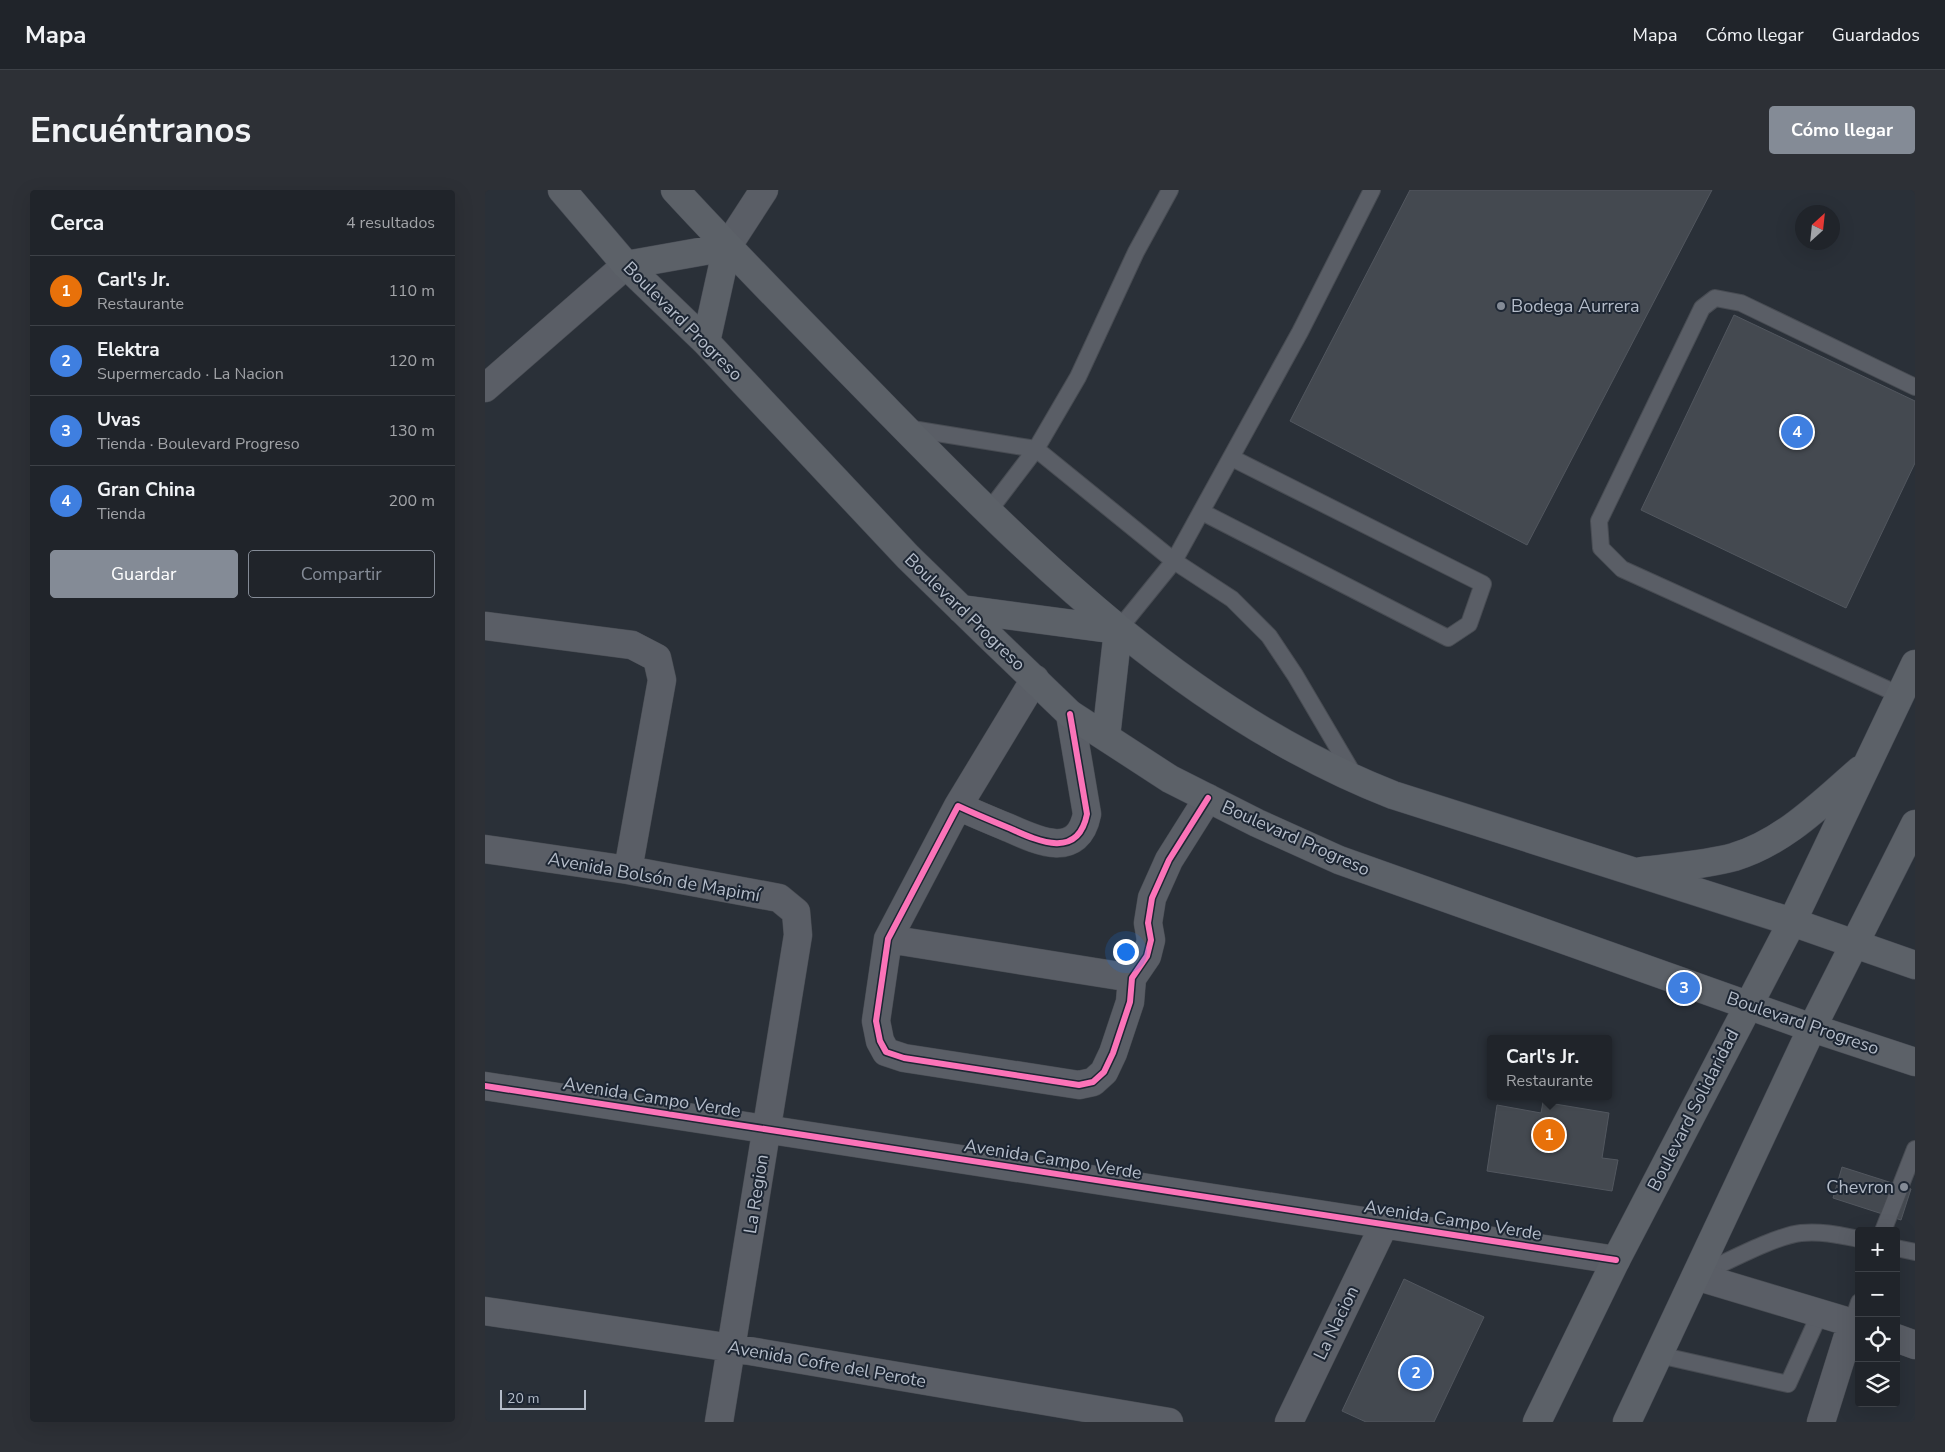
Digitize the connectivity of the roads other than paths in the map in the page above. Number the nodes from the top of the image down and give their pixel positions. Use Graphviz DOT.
graph roads {
  1 [pos="562,190"];
  2 [pos="675,190"];
  3 [pos="764,190"];
  4 [pos="1170,190"];
  5 [pos="1373,190"];
  6 [pos="727,247"];
  7 [pos="626,265"];
  8 [pos="706,342"];
  9 [pos="1915,387"];
  10 [pos="485,388"];
  11 [pos="905,428"];
  12 [pos="1036,449"];
  13 [pos="1231,458"];
  14 [pos="988,512"];
  15 [pos="1202,512"];
  16 [pos="1174,561"];
  17 [pos="961,608"];
  18 [pos="485,626"];
  19 [pos="1118,630"];
  20 [pos="1915,664"];
  21 [pos="1035,679"];
  22 [pos="1900,695"];
  23 [pos="1070,714"];
  24 [pos="1106,737"];
  25 [pos="1867,764"];
  26 [pos="1357,781"];
  27 [pos="1208,798"];
  28 [pos="959,806"];
  29 [pos="1915,824"];
  30 [pos="485,849"];
  31 [pos="628,870"];
  32 [pos="1635,872"];
  33 [pos="1792,922"];
  34 [pos="798,935"];
  35 [pos="888,939"];
  36 [pos="1853,944"];
  37 [pos="1915,966"];
  38 [pos="1132,978"];
  39 [pos="1749,1004"];
  40 [pos="1812,1028"];
  41 [pos="1915,1062"];
  42 [pos="485,1086"];
  43 [pos="766,1130"];
  44 [pos="1915,1149"];
  45 [pos="1384,1225"];
  46 [pos="1885,1227"];
  47 [pos="1855,1238"];
  48 [pos="1900,1249"];
  49 [pos="1915,1252"];
  50 [pos="1616,1260"];
  51 [pos="1697,1276"];
  52 [pos="485,1311"];
  53 [pos="1820,1313"];
  54 [pos="1855,1317"];
  55 [pos="1855,1320"];
  56 [pos="1900,1339"];
  57 [pos="1915,1345"];
  58 [pos="732,1348"];
  59 [pos="1659,1355"];
  60 [pos="719,1422"];
  61 [pos="1169,1422"];
  62 [pos="1289,1422"];
  63 [pos="1537,1422"];
  64 [pos="1627,1422"];
  65 [pos="1821,1422"];
  1 -- 7 [label="main road, Boulevard Progreso"];
  2 -- 6 [label="main road"];
  3 -- 6 [label="street"];
  4 -- 12 [label="lane"];
  5 -- 13 [label="lane"];
  6 -- 7 [label="main road"];
  6 -- 8 [label="main road"];
  6 -- 11 [label="main road"];
  7 -- 8 [label="main road, Boulevard Progreso"];
  7 -- 10 [label="street"];
  8 -- 17 [label="main road, Boulevard Progreso"];
  9 -- 22 [label="lane"];
  11 -- 12 [label="lane"];
  11 -- 14 [label="main road"];
  12 -- 14 [label="lane"];
  12 -- 16 [label="lane"];
  13 -- 15 [label="lane"];
  13 -- 15 [label="lane"];
  14 -- 19 [label="main road"];
  15 -- 16 [label="lane"];
  16 -- 19 [label="lane"];
  16 -- 26 [label="lane"];
  17 -- 19 [label="main road"];
  17 -- 21 [label="main road, Boulevard Progreso"];
  18 -- 31 [label="street"];
  19 -- 24 [label="main road"];
  19 -- 26 [label="main road"];
  20 -- 22 [label="main road, Boulevard Solidaridad"];
  21 -- 23 [label="main road, Boulevard Progreso"];
  21 -- 28 [label="street"];
  22 -- 25 [label="main road, Boulevard Solidaridad"];
  23 -- 24 [label="main road, Boulevard Progreso"];
  23 -- 28 [label="street"];
  24 -- 27 [label="main road, Boulevard Progreso"];
  25 -- 32 [label="main road"];
  25 -- 33 [label="main road, Boulevard Solidaridad"];
  26 -- 32 [label="main road"];
  27 -- 38 [label="street"];
  27 -- 39 [label="main road, Boulevard Progreso"];
  28 -- 35 [label="street"];
  29 -- 36 [label="main road"];
  30 -- 31 [label="street, Avenida Bolsón de Mapimí"];
  31 -- 34 [label="street, Avenida Bolsón de Mapimí"];
  32 -- 33 [label="main road"];
  33 -- 36 [label="main road"];
  33 -- 39 [label="main road, Boulevard Solidaridad"];
  34 -- 43 [label="street, La Region"];
  35 -- 38 [label="street"];
  35 -- 38 [label="street"];
  36 -- 37 [label="main road"];
  36 -- 40 [label="main road"];
  39 -- 40 [label="main road, Boulevard Progreso"];
  39 -- 50 [label="main road, Boulevard Solidaridad"];
  40 -- 41 [label="main road, Boulevard Progreso"];
  40 -- 51 [label="main road"];
  42 -- 43 [label="street, Avenida Campo Verde"];
  43 -- 45 [label="street, Avenida Campo Verde"];
  43 -- 58 [label="street, La Region"];
  44 -- 46 [label="lane"];
  45 -- 50 [label="street, Avenida Campo Verde"];
  45 -- 62 [label="street, La Nacion"];
  47 -- 51 [label="lane"];
  48 -- 49 [label="lane"];
  50 -- 63 [label="main road, Boulevard Solidaridad"];
  51 -- 53 [label="street"];
  51 -- 59 [label="main road"];
  52 -- 58 [label="street, Avenida Cofre del Perote"];
  53 -- 54 [label="street"];
  53 -- 59 [label="lane"];
  55 -- 65 [label="street"];
  56 -- 57 [label="street"];
  58 -- 60 [label="street, La Region"];
  58 -- 61 [label="street, Avenida Cofre del Perote"];
  59 -- 64 [label="main road"];
}
